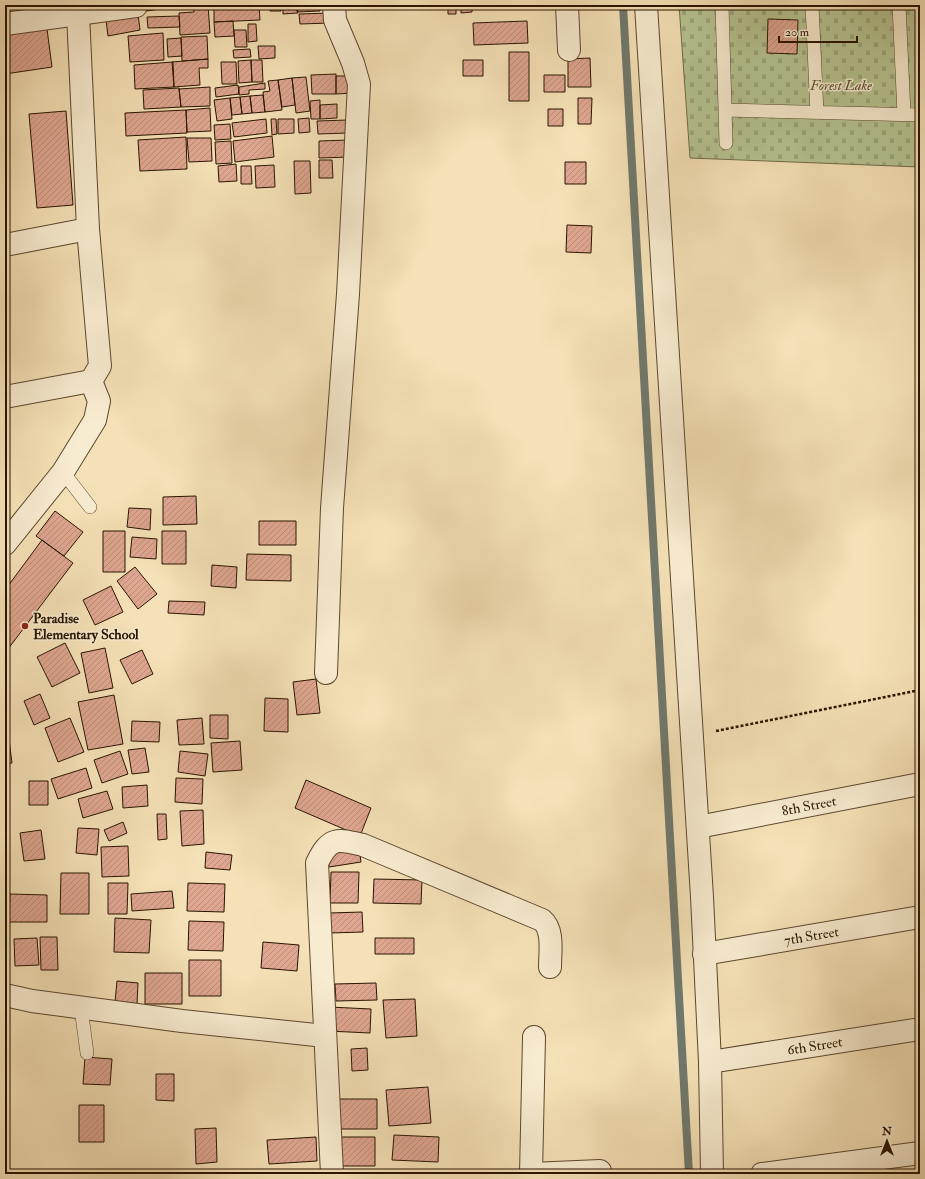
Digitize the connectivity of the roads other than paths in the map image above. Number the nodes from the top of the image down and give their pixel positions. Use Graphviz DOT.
graph roads {
  1 [pos="334,5"];
  2 [pos="567,5"];
  3 [pos="646,5"];
  4 [pos="722,5"];
  5 [pos="812,5"];
  6 [pos="899,5"];
  7 [pos="136,6"];
  8 [pos="78,14"];
  9 [pos="5,24"];
  10 [pos="569,50"];
  11 [pos="726,110"];
  12 [pos="817,112"];
  13 [pos="904,114"];
  14 [pos="920,115"];
  15 [pos="726,143"];
  16 [pos="88,229"];
  17 [pos="5,245"];
  18 [pos="91,380"];
  19 [pos="5,397"];
  20 [pos="62,472"];
  21 [pos="90,507"];
  22 [pos="5,544"];
  23 [pos="326,673"];
  24 [pos="920,784"];
  25 [pos="698,826"];
  26 [pos="920,917"];
  27 [pos="704,954"];
  28 [pos="550,967"];
  29 [pos="5,995"];
  30 [pos="81,1008"];
  31 [pos="920,1028"];
  32 [pos="325,1036"];
  33 [pos="534,1037"];
  34 [pos="87,1053"];
  35 [pos="710,1062"];
  36 [pos="920,1153"];
  37 [pos="600,1170"];
  38 [pos="332,1174"];
  39 [pos="531,1174"];
  40 [pos="712,1174"];
  41 [pos="762,1174"];
  1 -- 23 [label="street"];
  2 -- 10 [label="street"];
  3 -- 25 [label="street"];
  4 -- 11 [label="lane"];
  5 -- 12 [label="lane"];
  6 -- 13 [label="lane"];
  7 -- 8 [label="street"];
  8 -- 9 [label="street"];
  8 -- 16 [label="street"];
  11 -- 12 [label="lane"];
  11 -- 15 [label="lane"];
  12 -- 13 [label="lane"];
  13 -- 14 [label="lane"];
  16 -- 17 [label="street"];
  16 -- 18 [label="street"];
  18 -- 19 [label="street"];
  18 -- 20 [label="street"];
  20 -- 21 [label="lane"];
  20 -- 22 [label="street"];
  24 -- 25 [label="street, 8th Street"];
  25 -- 27 [label="street"];
  26 -- 27 [label="street, 7th Street"];
  27 -- 35 [label="street"];
  28 -- 32 [label="street"];
  29 -- 30 [label="street"];
  30 -- 32 [label="street"];
  30 -- 34 [label="lane"];
  31 -- 35 [label="street, 6th Street"];
  32 -- 38 [label="street"];
  33 -- 39 [label="street"];
  35 -- 40 [label="street"];
  36 -- 41 [label="street"];
  37 -- 39 [label="street"];
}
